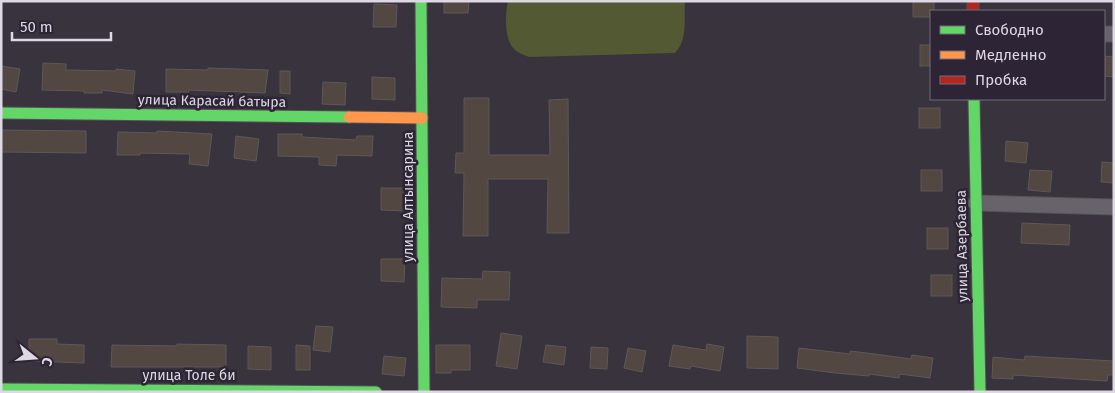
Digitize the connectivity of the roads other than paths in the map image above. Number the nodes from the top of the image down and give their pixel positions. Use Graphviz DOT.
graph roads {
  1 [pos="421,1"];
  2 [pos="974,100"];
  3 [pos="1,113"];
  4 [pos="422,118"];
  5 [pos="976,203"];
  6 [pos="1114,207"];
  7 [pos="1,389"];
  8 [pos="376,392"];
  9 [pos="424,392"];
  10 [pos="980,392"];
  1 -- 4 [label="street, улица Алтынсарина"];
  2 -- 5 [label="street, улица Азербаева"];
  3 -- 4 [label="street, улица Карасай батыра"];
  4 -- 9 [label="street, улица Алтынсарина"];
  5 -- 6 [label="street"];
  5 -- 10 [label="street, улица Азербаева"];
  7 -- 8 [label="street, улица Толе би"];
}
